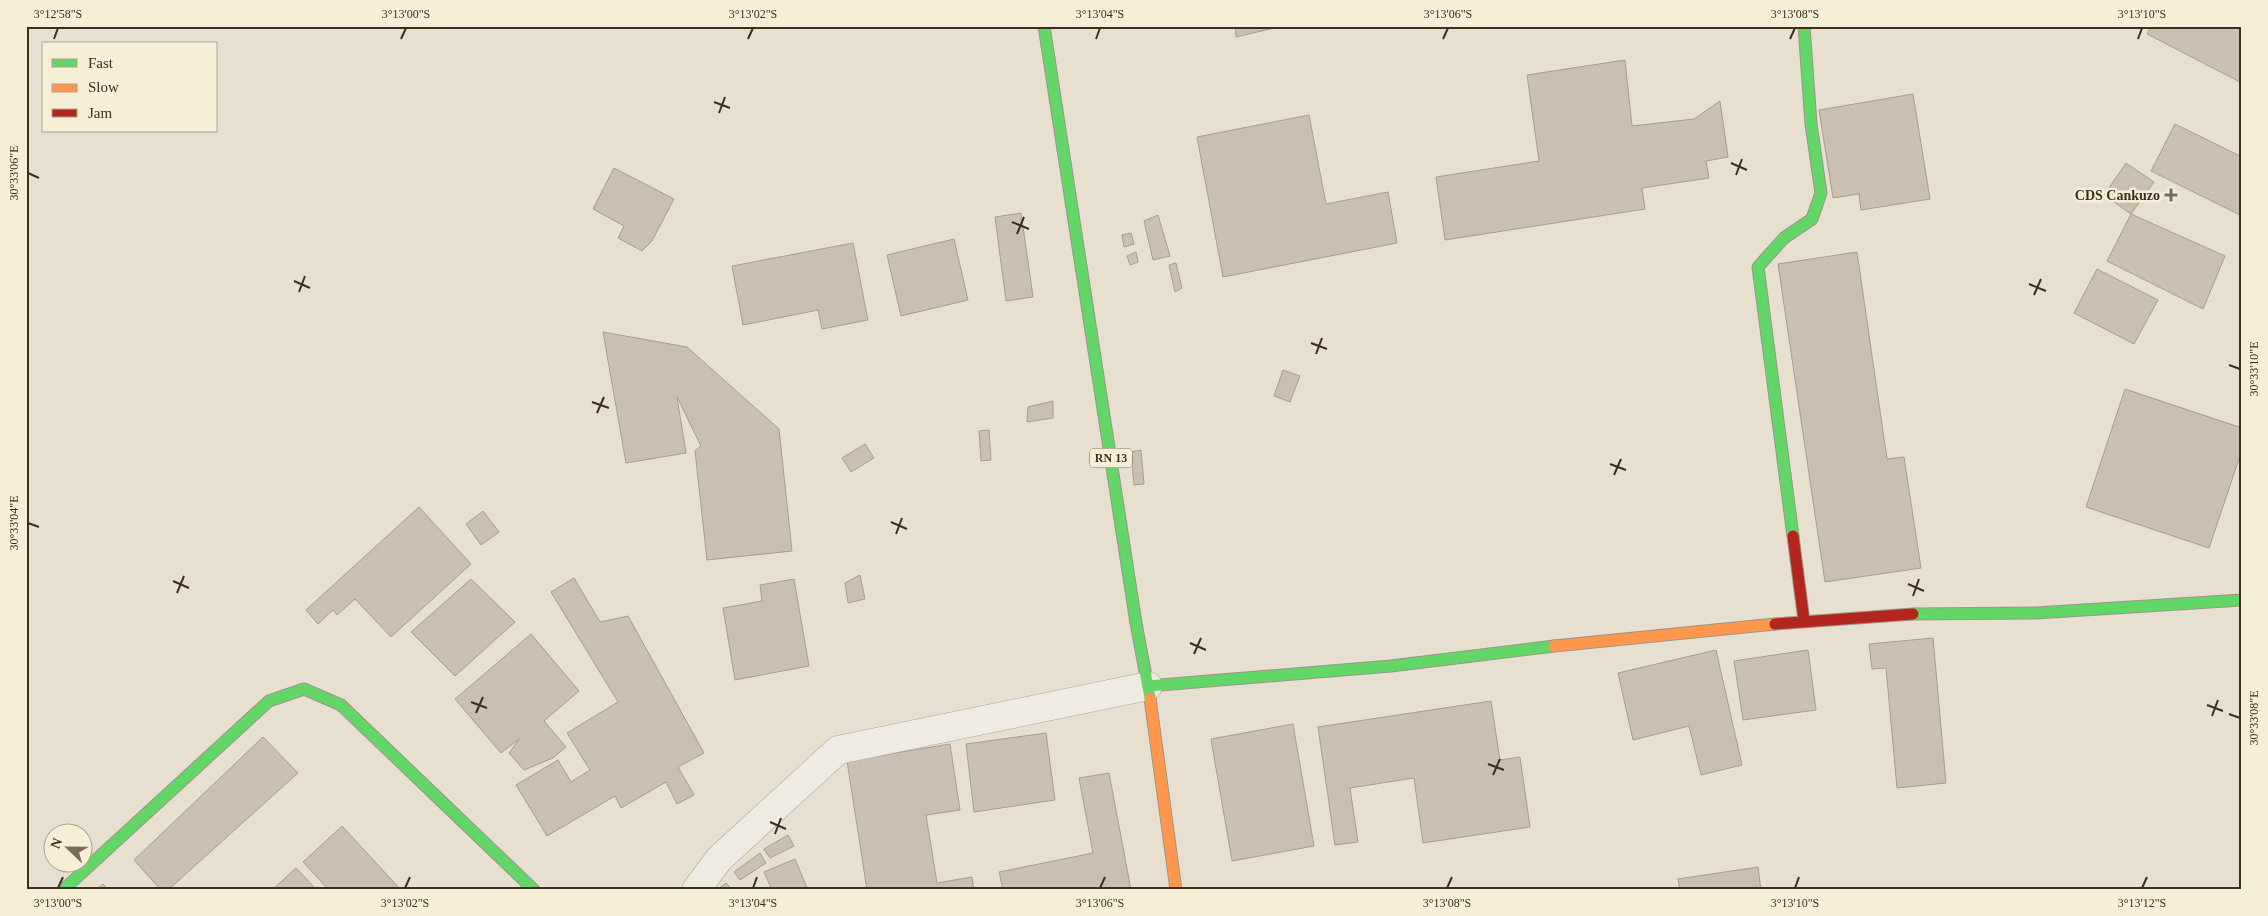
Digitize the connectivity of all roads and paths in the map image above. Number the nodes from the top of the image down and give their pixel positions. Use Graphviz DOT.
graph roads {
  1 [pos="1044,26"];
  2 [pos="1804,26"];
  3 [pos="2242,600"];
  4 [pos="1804,621"];
  5 [pos="1148,686"];
  6 [pos="63,890"];
  7 [pos="534,890"];
  8 [pos="696,890"];
  9 [pos="1176,890"];
  1 -- 5 [label="main road, RN 13"];
  2 -- 4 [label="main road"];
  3 -- 4 [label="main road"];
  4 -- 5 [label="main road"];
  5 -- 8 [label="street"];
  5 -- 9 [label="main road, RN 13"];
  6 -- 7 [label="main road"];
}
